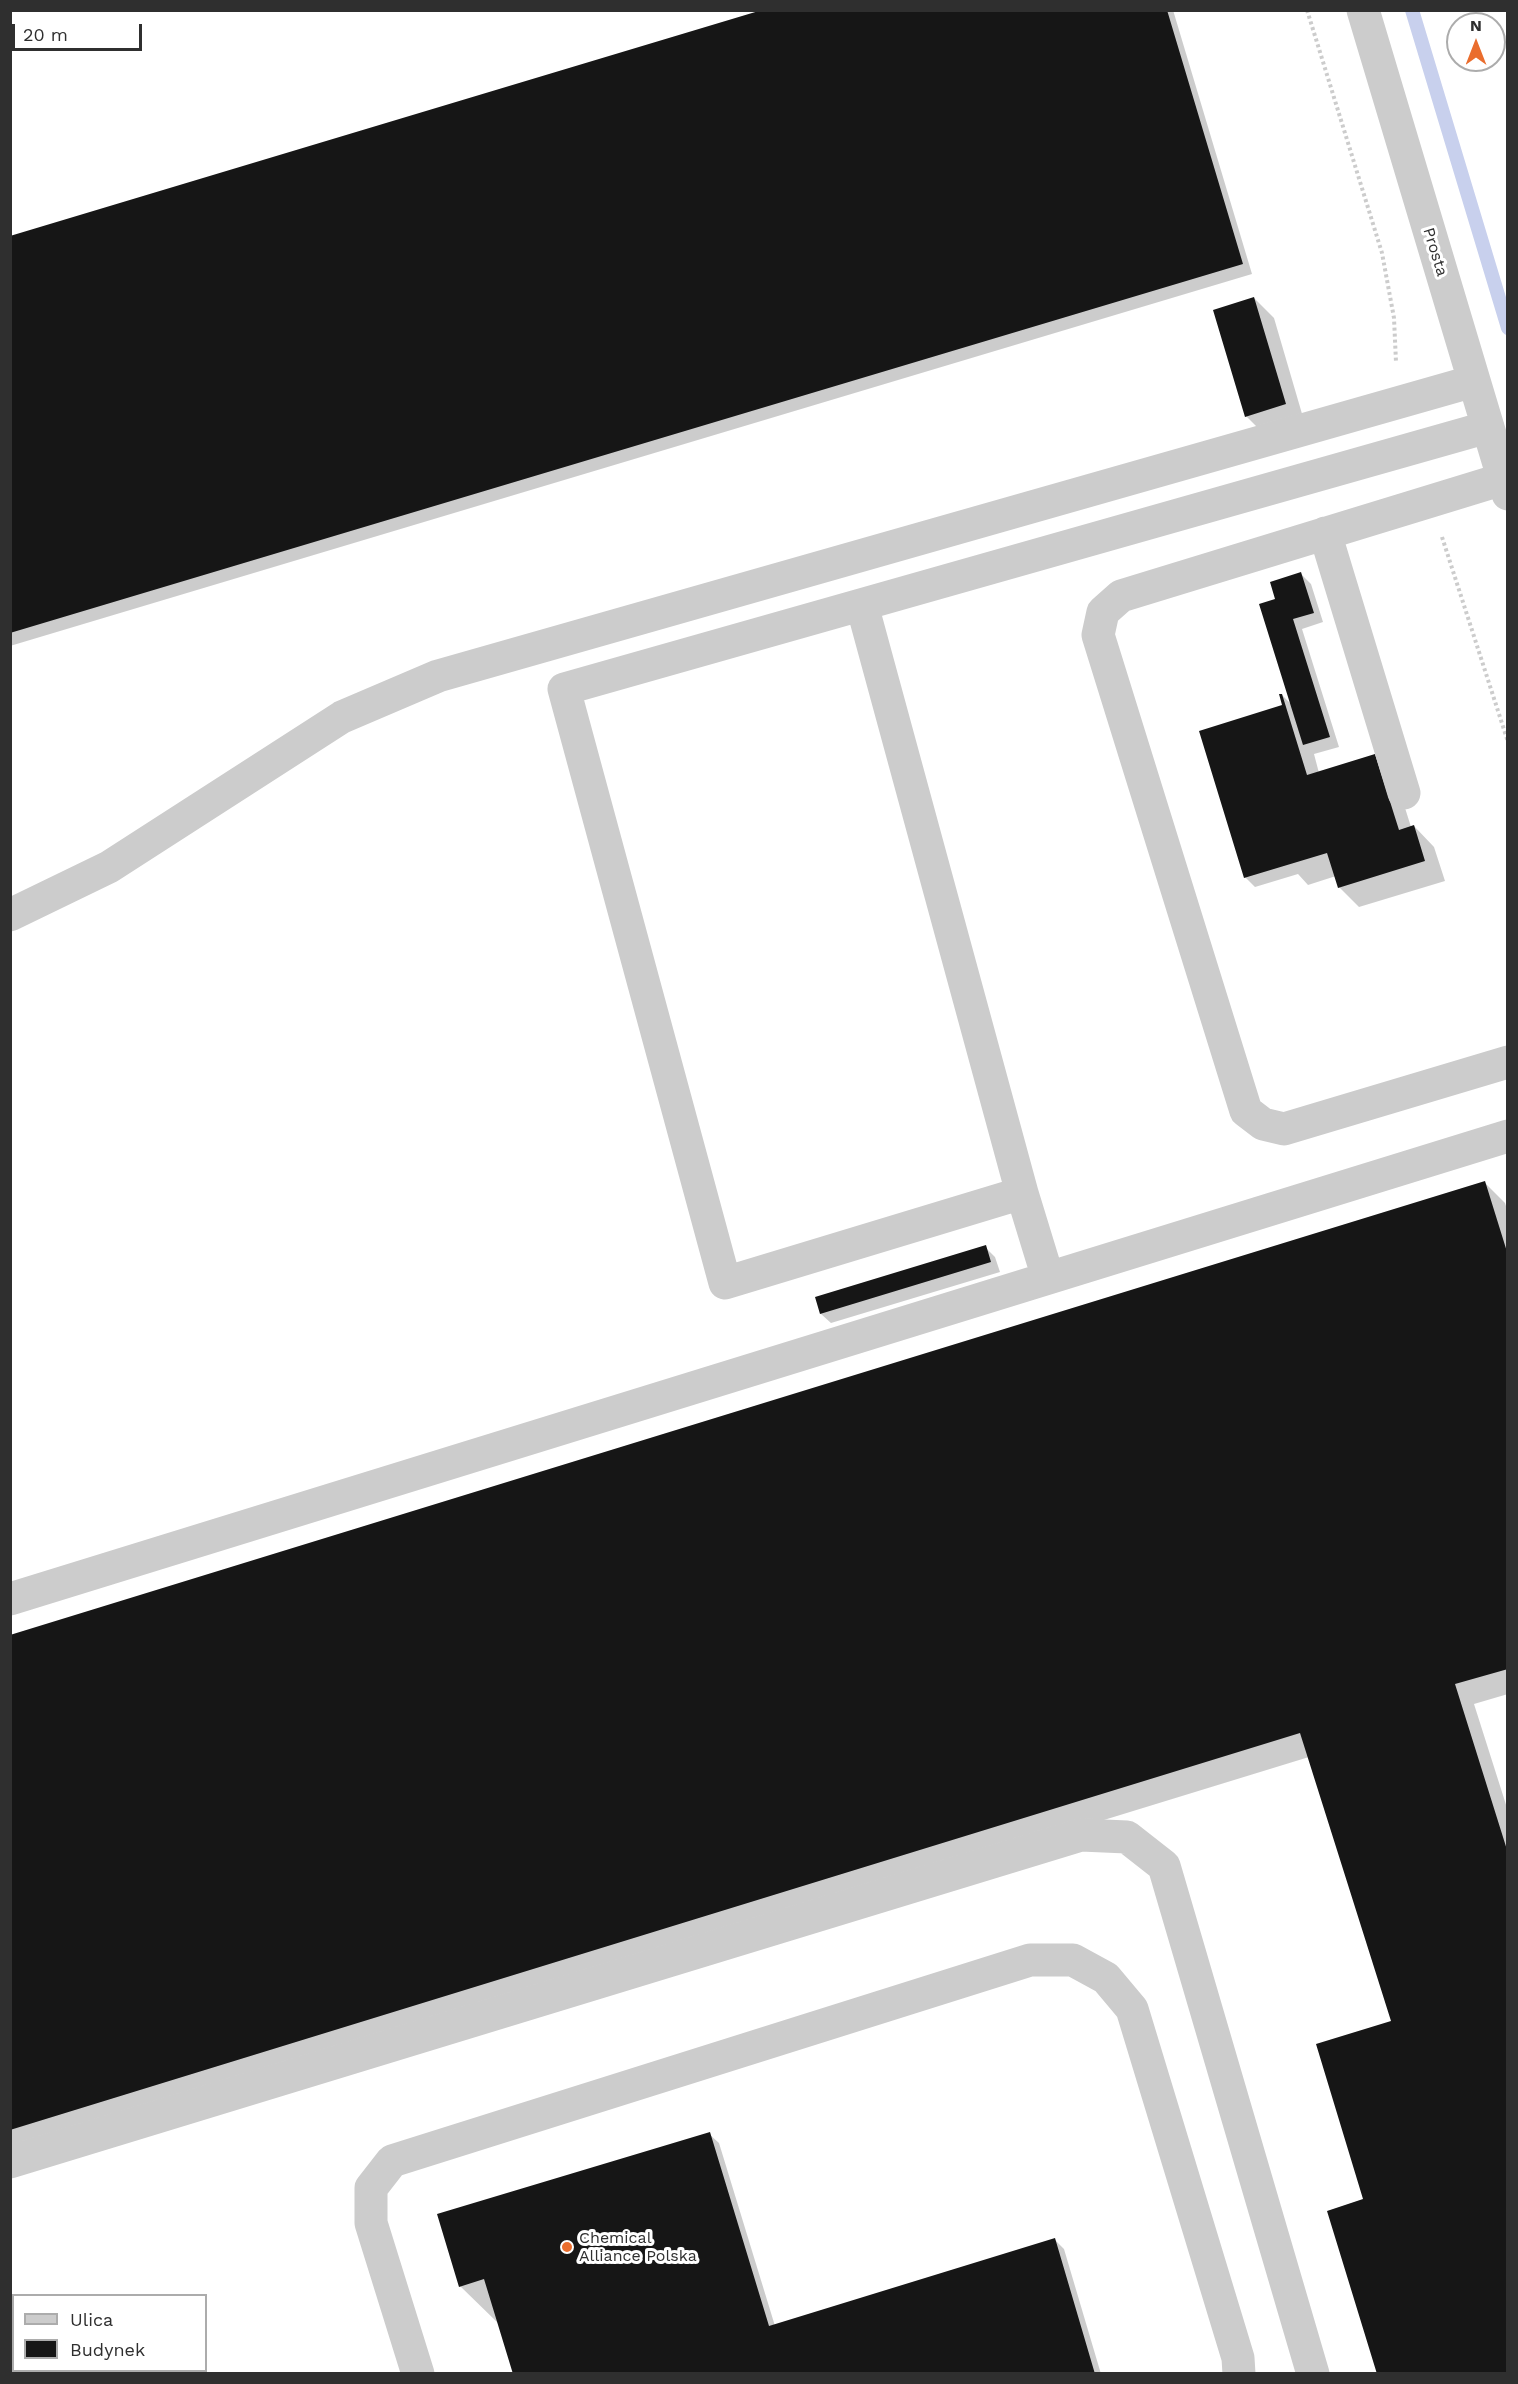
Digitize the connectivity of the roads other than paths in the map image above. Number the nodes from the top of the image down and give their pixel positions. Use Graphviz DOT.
graph roads {
  1 [pos="1363,10"];
  2 [pos="1474,381"];
  3 [pos="1488,427"];
  4 [pos="1505,486"];
  5 [pos="1325,533"];
  6 [pos="862,605"];
  7 [pos="1404,793"];
  8 [pos="10,915"];
  9 [pos="1508,1062"];
  10 [pos="1508,1136"];
  11 [pos="1022,1193"];
  12 [pos="1048,1278"];
  13 [pos="10,1599"];
  14 [pos="10,2162"];
  15 [pos="417,2373"];
  16 [pos="1239,2373"];
  17 [pos="1313,2373"];
  1 -- 2 [label="street, Prosta"];
  2 -- 3 [label="street, Prosta"];
  2 -- 8 [label="street"];
  3 -- 4 [label="street, Prosta"];
  3 -- 6 [label="street"];
  4 -- 5 [label="street"];
  5 -- 7 [label="street"];
  5 -- 9 [label="street"];
  6 -- 11 [label="street"];
  6 -- 11 [label="street"];
  10 -- 12 [label="street"];
  11 -- 12 [label="street"];
  12 -- 13 [label="street"];
  14 -- 17 [label="street"];
  15 -- 16 [label="street"];
}
